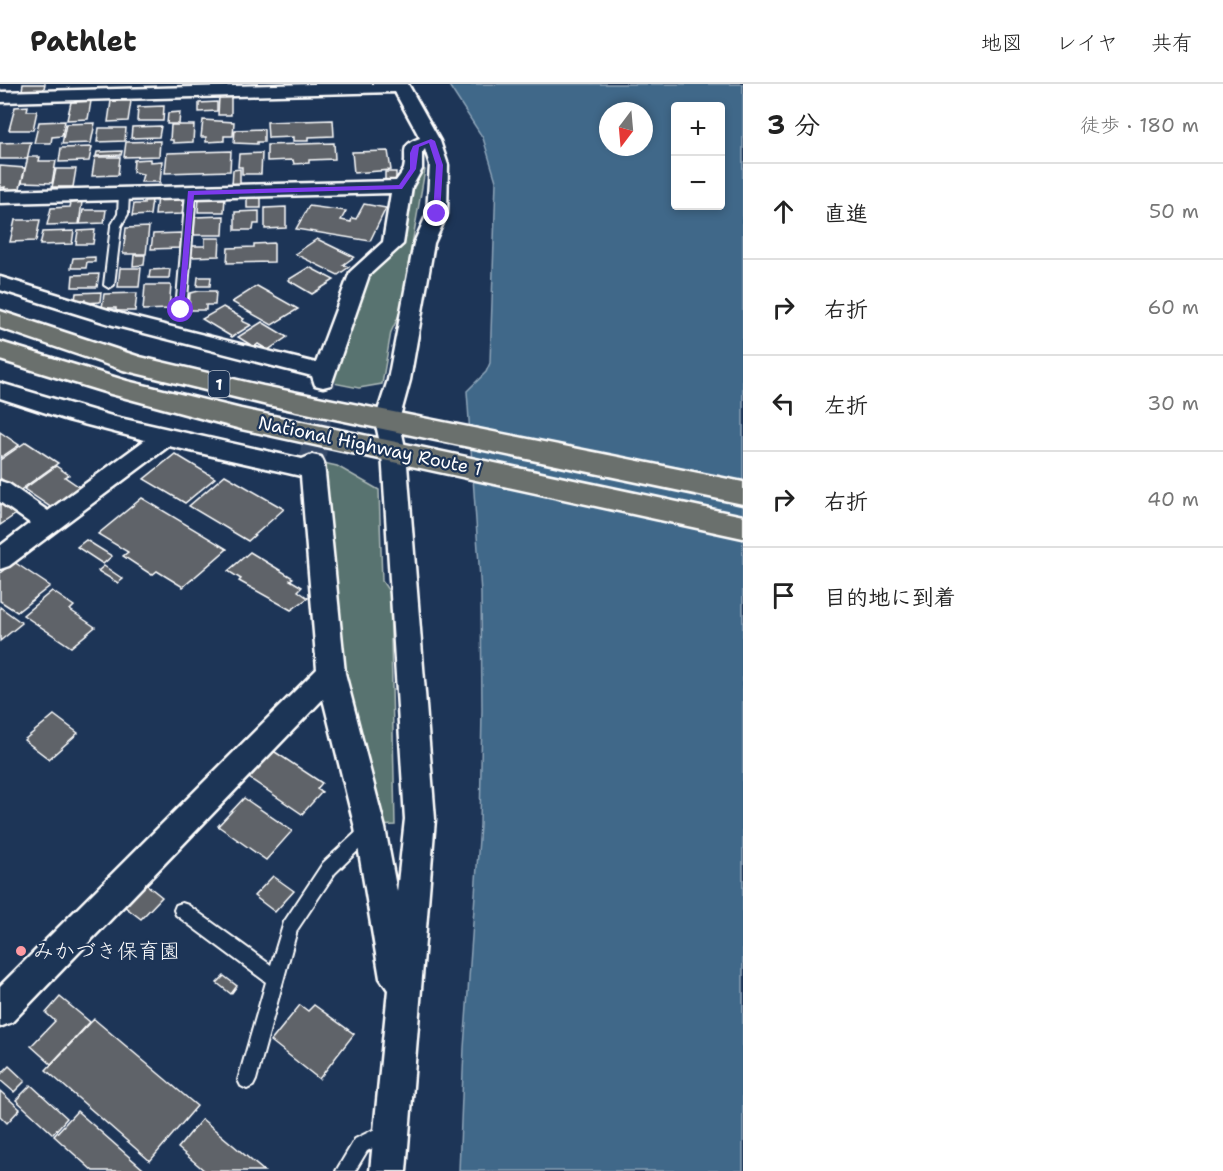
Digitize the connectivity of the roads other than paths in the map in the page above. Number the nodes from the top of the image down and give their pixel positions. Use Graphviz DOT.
graph roads {
  1 [pos="400,86"];
  2 [pos="0,97"];
  3 [pos="431,141"];
  4 [pos="402,187"];
  5 [pos="191,193"];
  6 [pos="124,194"];
  7 [pos="0,196"];
  8 [pos="0,283"];
  9 [pos="109,285"];
  10 [pos="181,310"];
  11 [pos="0,319"];
  12 [pos="0,351"];
  13 [pos="0,390"];
  14 [pos="387,420"];
  15 [pos="164,438"];
  16 [pos="394,452"];
  17 [pos="0,490"];
  18 [pos="743,493"];
  19 [pos="48,524"];
  20 [pos="743,527"];
  21 [pos="0,560"];
  22 [pos="331,673"];
  23 [pos="370,828"];
  24 [pos="182,910"];
  25 [pos="276,979"];
  26 [pos="0,1010"];
  27 [pos="403,1015"];
  28 [pos="247,1080"];
  29 [pos="392,1130"];
  30 [pos="345,1171"];
  31 [pos="388,1171"];
  1 -- 2 [label="street"];
  1 -- 3 [label="street"];
  3 -- 4 [label="street"];
  3 -- 14 [label="street"];
  4 -- 5 [label="street"];
  4 -- 8 [label="street"];
  5 -- 6 [label="street"];
  5 -- 10 [label="lane"];
  6 -- 7 [label="street"];
  6 -- 9 [label="lane"];
  11 -- 14 [label="highway, National Highway Route 1 / 1"];
  12 -- 16 [label="highway, National Highway Route 1 / 1"];
  13 -- 15 [label="street"];
  14 -- 16 [label="street"];
  14 -- 18 [label="highway, National Highway Route 1 / 1"];
  15 -- 19 [label="street"];
  15 -- 22 [label="street"];
  16 -- 20 [label="highway, National Highway Route 1 / 1"];
  16 -- 27 [label="street"];
  17 -- 19 [label="street"];
  19 -- 21 [label="street"];
  22 -- 23 [label="street"];
  22 -- 26 [label="street"];
  23 -- 25 [label="lane"];
  23 -- 27 [label="street"];
  24 -- 25 [label="lane"];
  25 -- 28 [label="lane"];
  27 -- 29 [label="street"];
  29 -- 30 [label="lane"];
  29 -- 31 [label="street"];
}
